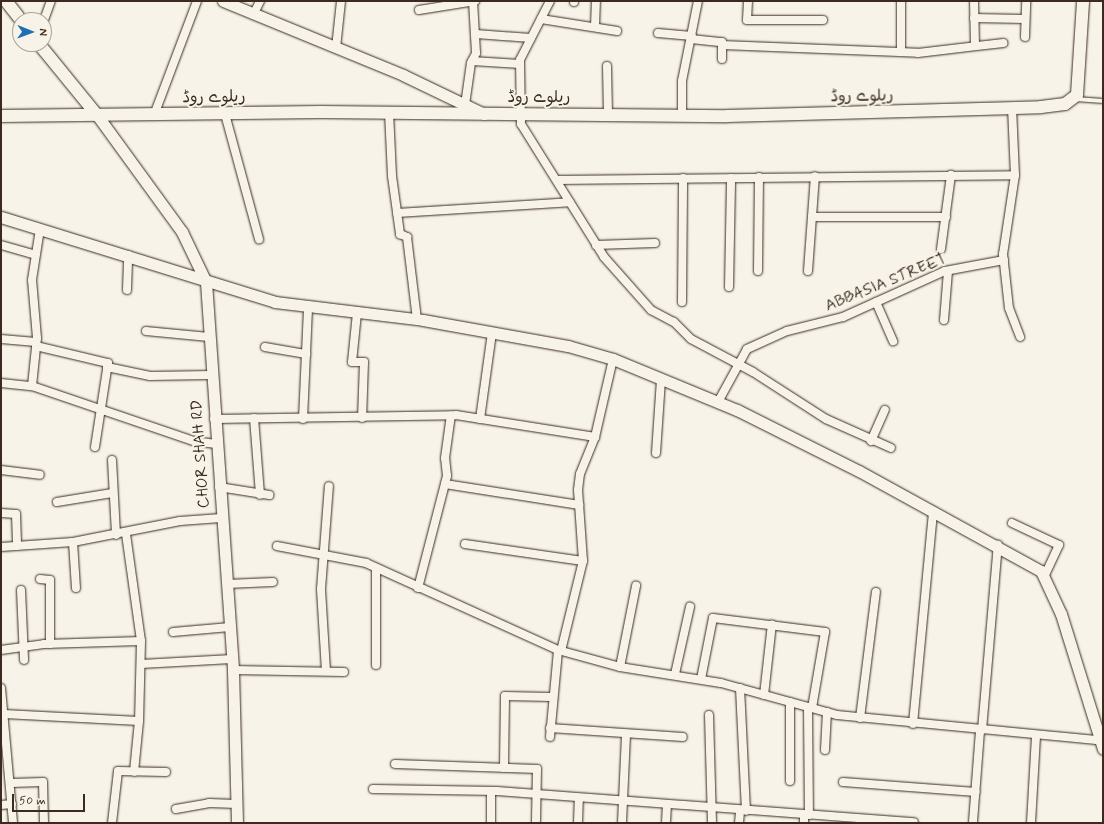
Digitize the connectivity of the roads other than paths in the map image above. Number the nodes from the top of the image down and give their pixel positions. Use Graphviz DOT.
graph roads {
  1 [pos="6,1"];
  2 [pos="50,1"];
  3 [pos="197,1"];
  4 [pos="223,1"];
  5 [pos="260,1"];
  6 [pos="341,1"];
  7 [pos="474,1"];
  8 [pos="550,1"];
  9 [pos="596,1"];
  10 [pos="698,1"];
  11 [pos="748,1"];
  12 [pos="901,1"];
  13 [pos="974,1"];
  14 [pos="1026,1"];
  15 [pos="1083,1"];
  16 [pos="419,10"];
  17 [pos="15,12"];
  18 [pos="47,12"];
  19 [pos="253,15"];
  20 [pos="974,18"];
  21 [pos="1025,19"];
  22 [pos="542,20"];
  23 [pos="823,20"];
  24 [pos="595,28"];
  25 [pos="617,31"];
  26 [pos="658,33"];
  27 [pos="476,34"];
  28 [pos="1025,37"];
  29 [pos="531,38"];
  30 [pos="691,38"];
  31 [pos="1003,43"];
  32 [pos="975,44"];
  33 [pos="722,46"];
  34 [pos="336,48"];
  35 [pos="46,52"];
  36 [pos="901,52"];
  37 [pos="722,59"];
  38 [pos="472,61"];
  39 [pos="520,64"];
  40 [pos="607,66"];
  41 [pos="1074,99"];
  42 [pos="1103,101"];
  43 [pos="465,104"];
  44 [pos="1012,107"];
  45 [pos="389,112"];
  46 [pos="225,114"];
  47 [pos="484,114"];
  48 [pos="519,114"];
  49 [pos="97,115"];
  50 [pos="154,115"];
  51 [pos="608,115"];
  52 [pos="682,115"];
  53 [pos="1,116"];
  54 [pos="951,175"];
  55 [pos="1015,175"];
  56 [pos="815,176"];
  57 [pos="759,177"];
  58 [pos="683,178"];
  59 [pos="731,178"];
  60 [pos="559,180"];
  61 [pos="570,202"];
  62 [pos="397,213"];
  63 [pos="1,216"];
  64 [pos="812,217"];
  65 [pos="946,217"];
  66 [pos="40,229"];
  67 [pos="259,239"];
  68 [pos="655,243"];
  69 [pos="1,245"];
  70 [pos="596,245"];
  71 [pos="941,249"];
  72 [pos="36,255"];
  73 [pos="128,255"];
  74 [pos="1004,260"];
  75 [pos="758,271"];
  76 [pos="808,271"];
  77 [pos="948,271"];
  78 [pos="206,282"];
  79 [pos="729,287"];
  80 [pos="127,290"];
  81 [pos="682,302"];
  82 [pos="876,302"];
  83 [pos="308,307"];
  84 [pos="357,313"];
  85 [pos="417,320"];
  86 [pos="944,320"];
  87 [pos="146,331"];
  88 [pos="492,332"];
  89 [pos="209,337"];
  90 [pos="1020,337"];
  91 [pos="1,339"];
  92 [pos="893,341"];
  93 [pos="36,344"];
  94 [pos="265,347"];
  95 [pos="306,354"];
  96 [pos="614,359"];
  97 [pos="736,364"];
  98 [pos="107,367"];
  99 [pos="210,375"];
  100 [pos="661,379"];
  101 [pos="1,383"];
  102 [pos="32,386"];
  103 [pos="718,402"];
  104 [pos="102,408"];
  105 [pos="885,410"];
  106 [pos="451,415"];
  107 [pos="254,418"];
  108 [pos="362,418"];
  109 [pos="214,419"];
  110 [pos="303,419"];
  111 [pos="480,419"];
  112 [pos="595,437"];
  113 [pos="871,441"];
  114 [pos="216,444"];
  115 [pos="95,447"];
  116 [pos="891,448"];
  117 [pos="656,453"];
  118 [pos="112,460"];
  119 [pos="1,470"];
  120 [pos="40,475"];
  121 [pos="445,484"];
  122 [pos="329,486"];
  123 [pos="219,488"];
  124 [pos="112,493"];
  125 [pos="260,494"];
  126 [pos="269,494"];
  127 [pos="58,502"];
  128 [pos="579,505"];
  129 [pos="933,511"];
  130 [pos="1,513"];
  131 [pos="222,518"];
  132 [pos="1012,523"];
  133 [pos="126,534"];
  134 [pos="116,535"];
  135 [pos="73,542"];
  136 [pos="465,544"];
  137 [pos="998,545"];
  138 [pos="17,546"];
  139 [pos="277,546"];
  140 [pos="1,547"];
  141 [pos="322,556"];
  142 [pos="583,561"];
  143 [pos="376,568"];
  144 [pos="1045,575"];
  145 [pos="40,579"];
  146 [pos="273,582"];
  147 [pos="227,584"];
  148 [pos="636,586"];
  149 [pos="76,588"];
  150 [pos="418,588"];
  151 [pos="21,590"];
  152 [pos="876,592"];
  153 [pos="690,607"];
  154 [pos="772,624"];
  155 [pos="230,627"];
  156 [pos="173,632"];
  157 [pos="141,641"];
  158 [pos="50,644"];
  159 [pos="23,647"];
  160 [pos="1,650"];
  161 [pos="559,651"];
  162 [pos="24,660"];
  163 [pos="141,664"];
  164 [pos="233,665"];
  165 [pos="376,665"];
  166 [pos="620,667"];
  167 [pos="326,671"];
  168 [pos="344,672"];
  169 [pos="675,674"];
  170 [pos="701,679"];
  171 [pos="1,688"];
  172 [pos="740,688"];
  173 [pos="764,695"];
  174 [pos="551,697"];
  175 [pos="790,702"];
  176 [pos="810,708"];
  177 [pos="827,712"];
  178 [pos="4,714"];
  179 [pos="709,715"];
  180 [pos="860,718"];
  181 [pos="139,721"];
  182 [pos="913,724"];
  183 [pos="3,727"];
  184 [pos="550,728"];
  185 [pos="981,730"];
  186 [pos="626,735"];
  187 [pos="1036,735"];
  188 [pos="550,737"];
  189 [pos="684,737"];
  190 [pos="1101,744"];
  191 [pos="825,750"];
  192 [pos="395,764"];
  193 [pos="504,768"];
  194 [pos="134,772"];
  195 [pos="166,772"];
  196 [pos="790,781"];
  197 [pos="843,782"];
  198 [pos="11,783"];
  199 [pos="373,789"];
  200 [pos="491,791"];
  201 [pos="976,792"];
  202 [pos="538,794"];
  203 [pos="579,798"];
  204 [pos="623,802"];
  205 [pos="12,804"];
  206 [pos="237,804"];
  207 [pos="1,805"];
  208 [pos="667,805"];
  209 [pos="176,809"];
  210 [pos="713,809"];
  211 [pos="743,811"];
  212 [pos="806,818"];
  213 [pos="914,822"];
  214 [pos="973,822"];
  215 [pos="13,823"];
  216 [pos="44,823"];
  217 [pos="112,823"];
  218 [pos="237,823"];
  219 [pos="491,823"];
  220 [pos="536,823"];
  221 [pos="578,823"];
  222 [pos="622,823"];
  223 [pos="666,823"];
  224 [pos="712,823"];
  225 [pos="740,823"];
  226 [pos="1031,823"];
  1 -- 17 [label="main road"];
  2 -- 18 [label="street"];
  3 -- 50 [label="street"];
  4 -- 19 [label="street"];
  5 -- 19 [label="street"];
  6 -- 34 [label="street"];
  7 -- 16 [label="street"];
  7 -- 27 [label="street"];
  8 -- 22 [label="street"];
  9 -- 24 [label="street"];
  10 -- 30 [label="street"];
  11 -- 23 [label="street"];
  12 -- 36 [label="street"];
  13 -- 20 [label="street"];
  14 -- 21 [label="street"];
  15 -- 41 [label="main road"];
  19 -- 34 [label="street"];
  20 -- 21 [label="street"];
  20 -- 32 [label="street"];
  21 -- 28 [label="street"];
  22 -- 24 [label="street"];
  22 -- 29 [label="street"];
  24 -- 25 [label="street"];
  26 -- 30 [label="street"];
  27 -- 29 [label="street"];
  27 -- 38 [label="street"];
  29 -- 39 [label="street"];
  30 -- 33 [label="street"];
  30 -- 52 [label="street"];
  31 -- 32 [label="street"];
  32 -- 36 [label="street"];
  33 -- 36 [label="street"];
  33 -- 37 [label="street"];
  34 -- 43 [label="street"];
  35 -- 49 [label="main road"];
  38 -- 39 [label="street"];
  38 -- 43 [label="street"];
  39 -- 48 [label="street"];
  40 -- 51 [label="street"];
  41 -- 42 [label="lane, ریلوے روڈ"];
  41 -- 44 [label="main road, ریلوے روڈ"];
  43 -- 47 [label="street"];
  44 -- 52 [label="main road, ریلوے روڈ"];
  44 -- 55 [label="street"];
  45 -- 46 [label="main road, ریلوے روڈ"];
  45 -- 47 [label="main road, ریلوے روڈ"];
  45 -- 62 [label="street"];
  46 -- 50 [label="main road, ریلوے روڈ"];
  46 -- 67 [label="street"];
  47 -- 48 [label="main road, ریلوے روڈ"];
  48 -- 51 [label="main road, ریلوے روڈ"];
  48 -- 60 [label="street"];
  49 -- 50 [label="main road, ریلوے روڈ"];
  49 -- 53 [label="main road, ریلوے روڈ"];
  49 -- 78 [label="street, CHOR SHAH RD"];
  51 -- 52 [label="main road, ریلوے روڈ"];
  54 -- 55 [label="street"];
  54 -- 56 [label="street"];
  54 -- 65 [label="street"];
  55 -- 74 [label="street"];
  56 -- 57 [label="street"];
  56 -- 64 [label="street"];
  57 -- 59 [label="street"];
  57 -- 75 [label="street"];
  58 -- 59 [label="street"];
  58 -- 60 [label="street"];
  58 -- 81 [label="street"];
  59 -- 79 [label="street"];
  60 -- 61 [label="street"];
  61 -- 62 [label="street"];
  61 -- 70 [label="street"];
  62 -- 85 [label="street"];
  63 -- 66 [label="street"];
  64 -- 65 [label="street"];
  64 -- 76 [label="street"];
  65 -- 71 [label="street"];
  66 -- 72 [label="street"];
  66 -- 73 [label="street"];
  68 -- 70 [label="street"];
  69 -- 72 [label="street"];
  70 -- 97 [label="street"];
  72 -- 93 [label="street"];
  73 -- 78 [label="street"];
  73 -- 80 [label="street"];
  74 -- 77 [label="street, ABBASIA STREET"];
  74 -- 90 [label="street"];
  77 -- 82 [label="street, ABBASIA STREET"];
  77 -- 86 [label="street"];
  78 -- 83 [label="street"];
  78 -- 89 [label="street, CHOR SHAH RD"];
  82 -- 92 [label="street"];
  82 -- 97 [label="street, ABBASIA STREET"];
  83 -- 84 [label="street"];
  83 -- 95 [label="street"];
  84 -- 85 [label="street"];
  84 -- 108 [label="street"];
  85 -- 88 [label="street"];
  87 -- 89 [label="street"];
  88 -- 96 [label="street"];
  88 -- 111 [label="street"];
  89 -- 99 [label="street, CHOR SHAH RD"];
  91 -- 93 [label="street"];
  93 -- 98 [label="street"];
  93 -- 102 [label="street"];
  94 -- 95 [label="street"];
  95 -- 110 [label="street"];
  96 -- 100 [label="street"];
  96 -- 112 [label="street"];
  97 -- 103 [label="street, ABBASIA STREET"];
  97 -- 113 [label="street"];
  98 -- 99 [label="street"];
  98 -- 104 [label="street"];
  99 -- 109 [label="street, CHOR SHAH RD"];
  100 -- 103 [label="street"];
  100 -- 117 [label="street"];
  101 -- 102 [label="street"];
  102 -- 104 [label="street"];
  103 -- 129 [label="street"];
  104 -- 114 [label="street"];
  104 -- 115 [label="street"];
  105 -- 113 [label="street"];
  106 -- 108 [label="street"];
  106 -- 111 [label="street"];
  106 -- 121 [label="street"];
  107 -- 109 [label="street"];
  107 -- 110 [label="street"];
  107 -- 125 [label="street"];
  108 -- 110 [label="street"];
  109 -- 114 [label="street, CHOR SHAH RD"];
  111 -- 112 [label="street"];
  112 -- 128 [label="street"];
  113 -- 116 [label="street"];
  114 -- 123 [label="street, CHOR SHAH RD"];
  118 -- 124 [label="street"];
  119 -- 120 [label="street"];
  121 -- 128 [label="street"];
  121 -- 150 [label="street"];
  122 -- 141 [label="street"];
  123 -- 125 [label="street"];
  123 -- 131 [label="street, CHOR SHAH RD"];
  124 -- 127 [label="street"];
  124 -- 134 [label="street"];
  125 -- 126 [label="street"];
  128 -- 142 [label="street"];
  129 -- 137 [label="street"];
  129 -- 182 [label="street"];
  130 -- 138 [label="street"];
  131 -- 133 [label="street"];
  131 -- 147 [label="street, CHOR SHAH RD"];
  132 -- 144 [label="street"];
  133 -- 134 [label="street"];
  133 -- 157 [label="street"];
  134 -- 135 [label="street"];
  135 -- 138 [label="street"];
  135 -- 149 [label="street"];
  136 -- 142 [label="street"];
  137 -- 144 [label="street"];
  137 -- 185 [label="street"];
  138 -- 140 [label="street"];
  139 -- 141 [label="street"];
  141 -- 143 [label="street"];
  141 -- 167 [label="street"];
  142 -- 161 [label="street"];
  143 -- 150 [label="street"];
  143 -- 165 [label="street"];
  144 -- 190 [label="street"];
  145 -- 158 [label="street"];
  146 -- 147 [label="street"];
  147 -- 155 [label="street, CHOR SHAH RD"];
  148 -- 166 [label="street"];
  150 -- 161 [label="street"];
  151 -- 159 [label="street"];
  152 -- 180 [label="street"];
  153 -- 169 [label="street"];
  154 -- 170 [label="street"];
  154 -- 173 [label="street"];
  154 -- 176 [label="street"];
  155 -- 156 [label="street"];
  155 -- 164 [label="street, CHOR SHAH RD"];
  157 -- 158 [label="street"];
  157 -- 163 [label="street"];
  158 -- 159 [label="street"];
  159 -- 160 [label="street"];
  159 -- 162 [label="street"];
  161 -- 166 [label="street"];
  161 -- 174 [label="street"];
  163 -- 164 [label="street"];
  163 -- 181 [label="street"];
  164 -- 167 [label="street"];
  164 -- 206 [label="street, CHOR SHAH RD"];
  166 -- 169 [label="street"];
  167 -- 168 [label="street"];
  169 -- 170 [label="street"];
  170 -- 172 [label="street"];
  171 -- 178 [label="street"];
  172 -- 173 [label="street"];
  172 -- 211 [label="street"];
  173 -- 175 [label="street"];
  174 -- 184 [label="street"];
  174 -- 193 [label="street"];
  175 -- 176 [label="street"];
  175 -- 196 [label="street"];
  176 -- 177 [label="street"];
  176 -- 212 [label="street"];
  177 -- 180 [label="street"];
  177 -- 191 [label="street"];
  178 -- 181 [label="street"];
  178 -- 183 [label="street"];
  179 -- 210 [label="street"];
  180 -- 182 [label="street"];
  181 -- 194 [label="street"];
  182 -- 185 [label="street"];
  183 -- 198 [label="street"];
  184 -- 186 [label="street"];
  184 -- 188 [label="street"];
  185 -- 187 [label="street"];
  185 -- 201 [label="street"];
  186 -- 189 [label="street"];
  186 -- 204 [label="street"];
  187 -- 190 [label="street"];
  187 -- 226 [label="street"];
  192 -- 193 [label="street"];
  193 -- 202 [label="street"];
  194 -- 195 [label="street"];
  194 -- 217 [label="street"];
  197 -- 201 [label="street"];
  198 -- 205 [label="street"];
  198 -- 216 [label="street"];
  199 -- 200 [label="street"];
  200 -- 202 [label="street"];
  200 -- 219 [label="street"];
  201 -- 214 [label="street"];
  202 -- 203 [label="street"];
  202 -- 220 [label="street"];
  203 -- 204 [label="street"];
  203 -- 221 [label="street"];
  204 -- 208 [label="street"];
  204 -- 222 [label="street"];
  205 -- 207 [label="street"];
  205 -- 215 [label="street"];
  206 -- 209 [label="street"];
  206 -- 218 [label="street, CHOR SHAH RD"];
  208 -- 210 [label="street"];
  208 -- 223 [label="street"];
  210 -- 211 [label="street"];
  210 -- 224 [label="street"];
  211 -- 212 [label="street"];
  211 -- 225 [label="street"];
  212 -- 213 [label="street"];
}
